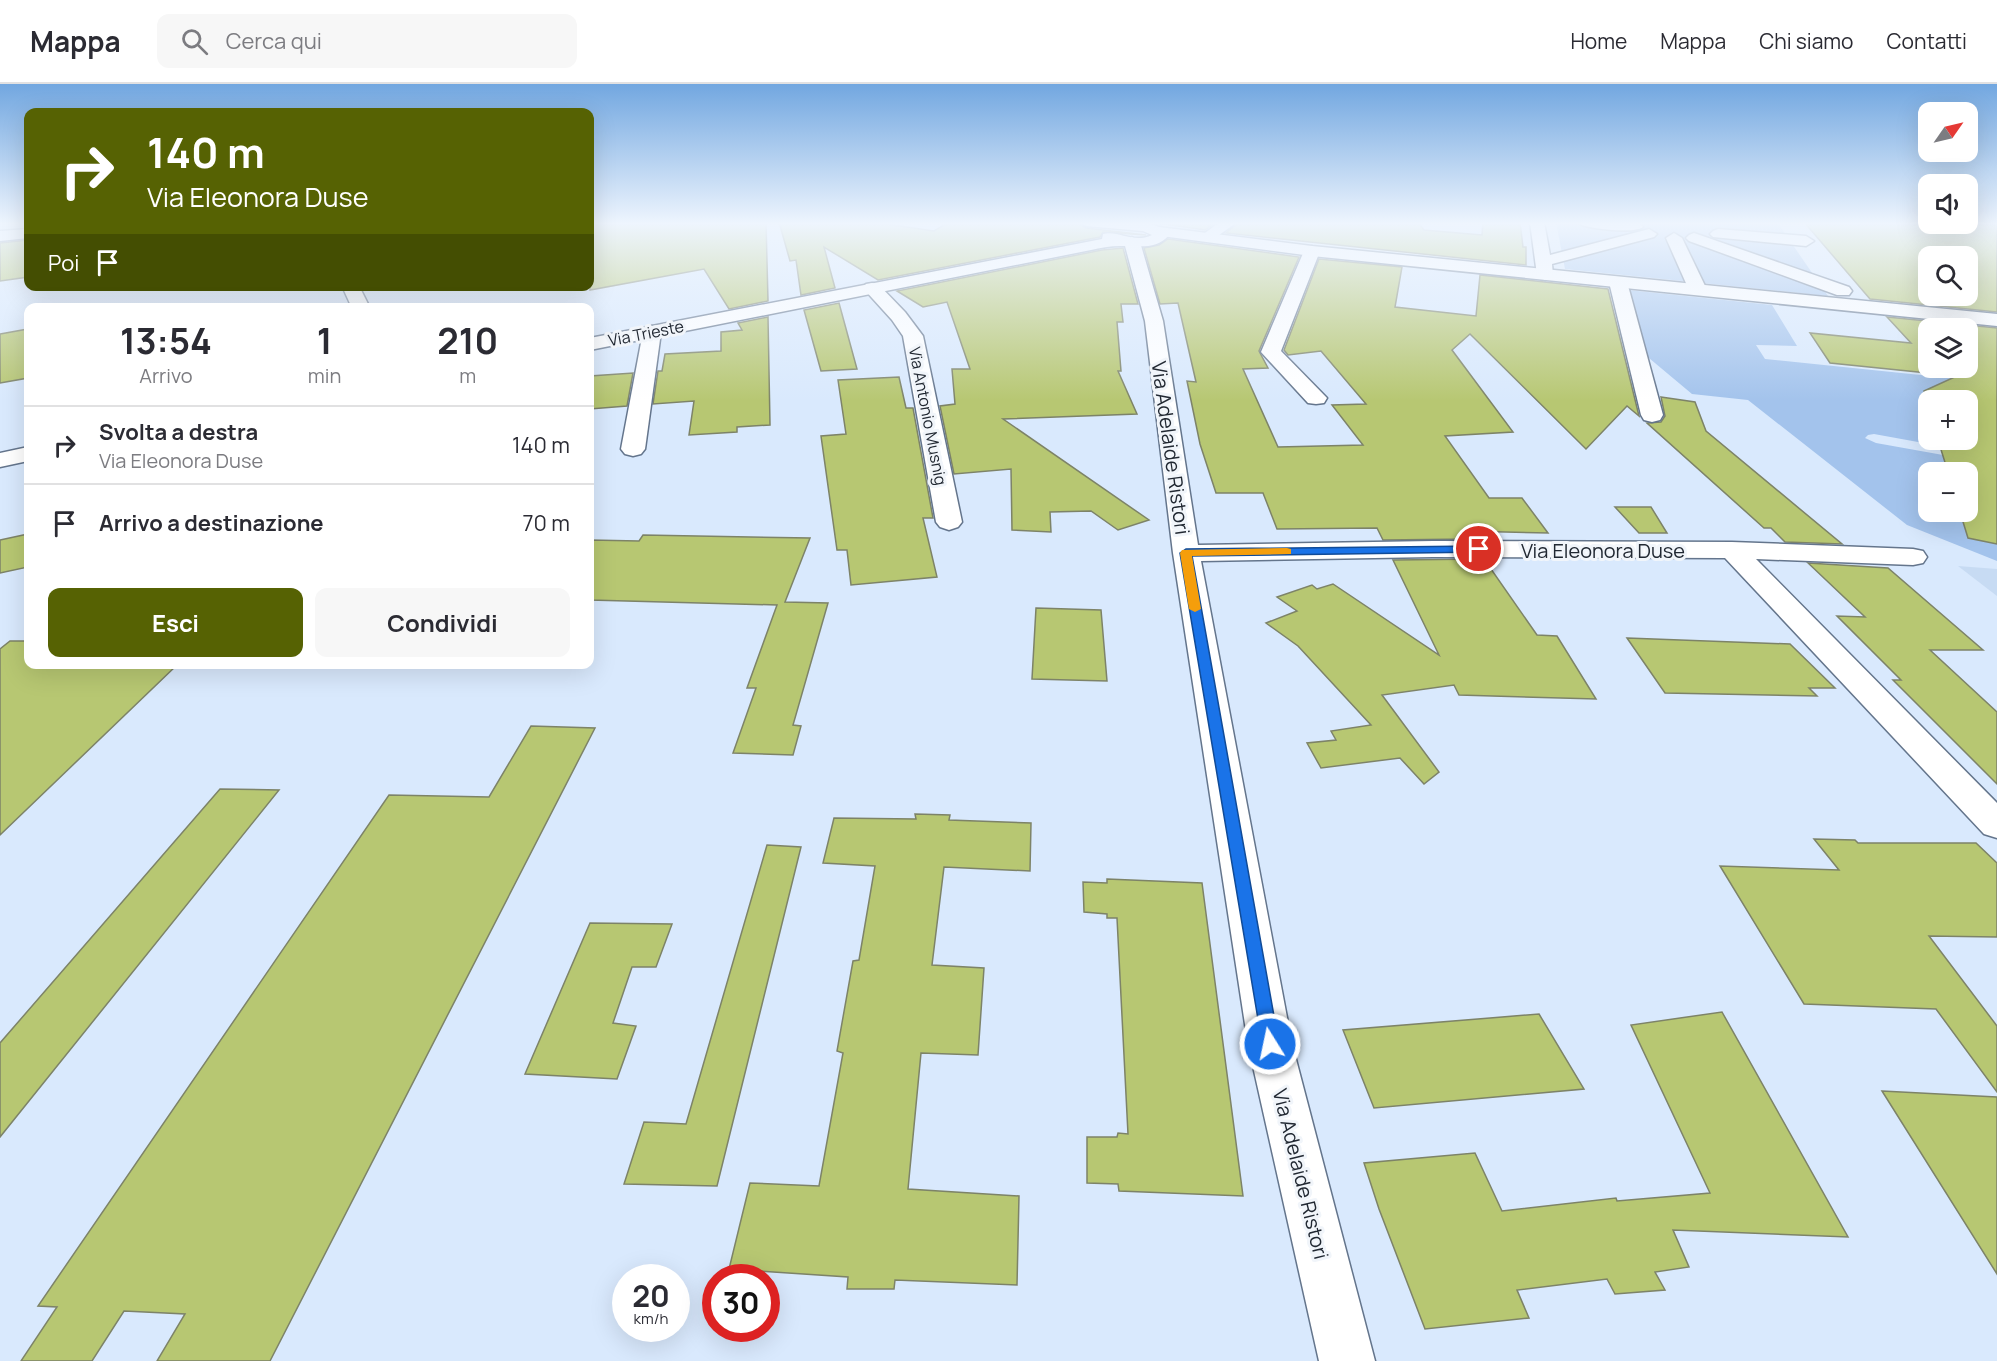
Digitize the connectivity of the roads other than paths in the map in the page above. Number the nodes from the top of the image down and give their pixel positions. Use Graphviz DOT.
graph roads {
  1 [pos="902,282"];
  2 [pos="1142,282"];
  3 [pos="1299,282"];
  4 [pos="1618,282"];
  5 [pos="1694,282"];
  6 [pos="1810,282"];
  7 [pos="1836,282"];
  8 [pos="872,288"];
  9 [pos="1698,290"];
  10 [pos="1848,299"];
  11 [pos="1997,320"];
  12 [pos="652,332"];
  13 [pos="594,343"];
  14 [pos="1316,398"];
  15 [pos="1652,415"];
  16 [pos="633,449"];
  17 [pos="24,455"];
  18 [pos="0,460"];
  19 [pos="949,522"];
  20 [pos="1732,550"];
  21 [pos="1186,553"];
  22 [pos="1913,557"];
  23 [pos="1997,825"];
  24 [pos="1347,1361"];
  1 -- 8 [label="street, Via Trieste"];
  2 -- 21 [label="street, Via Adelaide Ristori"];
  3 -- 14 [label="street"];
  4 -- 9 [label="street"];
  4 -- 15 [label="street"];
  5 -- 9 [label="street"];
  6 -- 10 [label="street"];
  7 -- 10 [label="street"];
  8 -- 12 [label="street, Via Trieste"];
  8 -- 19 [label="street, Via Antonio Musnig"];
  9 -- 10 [label="street"];
  10 -- 11 [label="street"];
  12 -- 13 [label="street, Via Trieste"];
  12 -- 16 [label="street"];
  17 -- 18 [label="street"];
  20 -- 21 [label="street, Via Eleonora Duse"];
  20 -- 22 [label="street, Via Eleonora Duse"];
  20 -- 23 [label="street"];
  21 -- 24 [label="street, Via Adelaide Ristori"];
}
